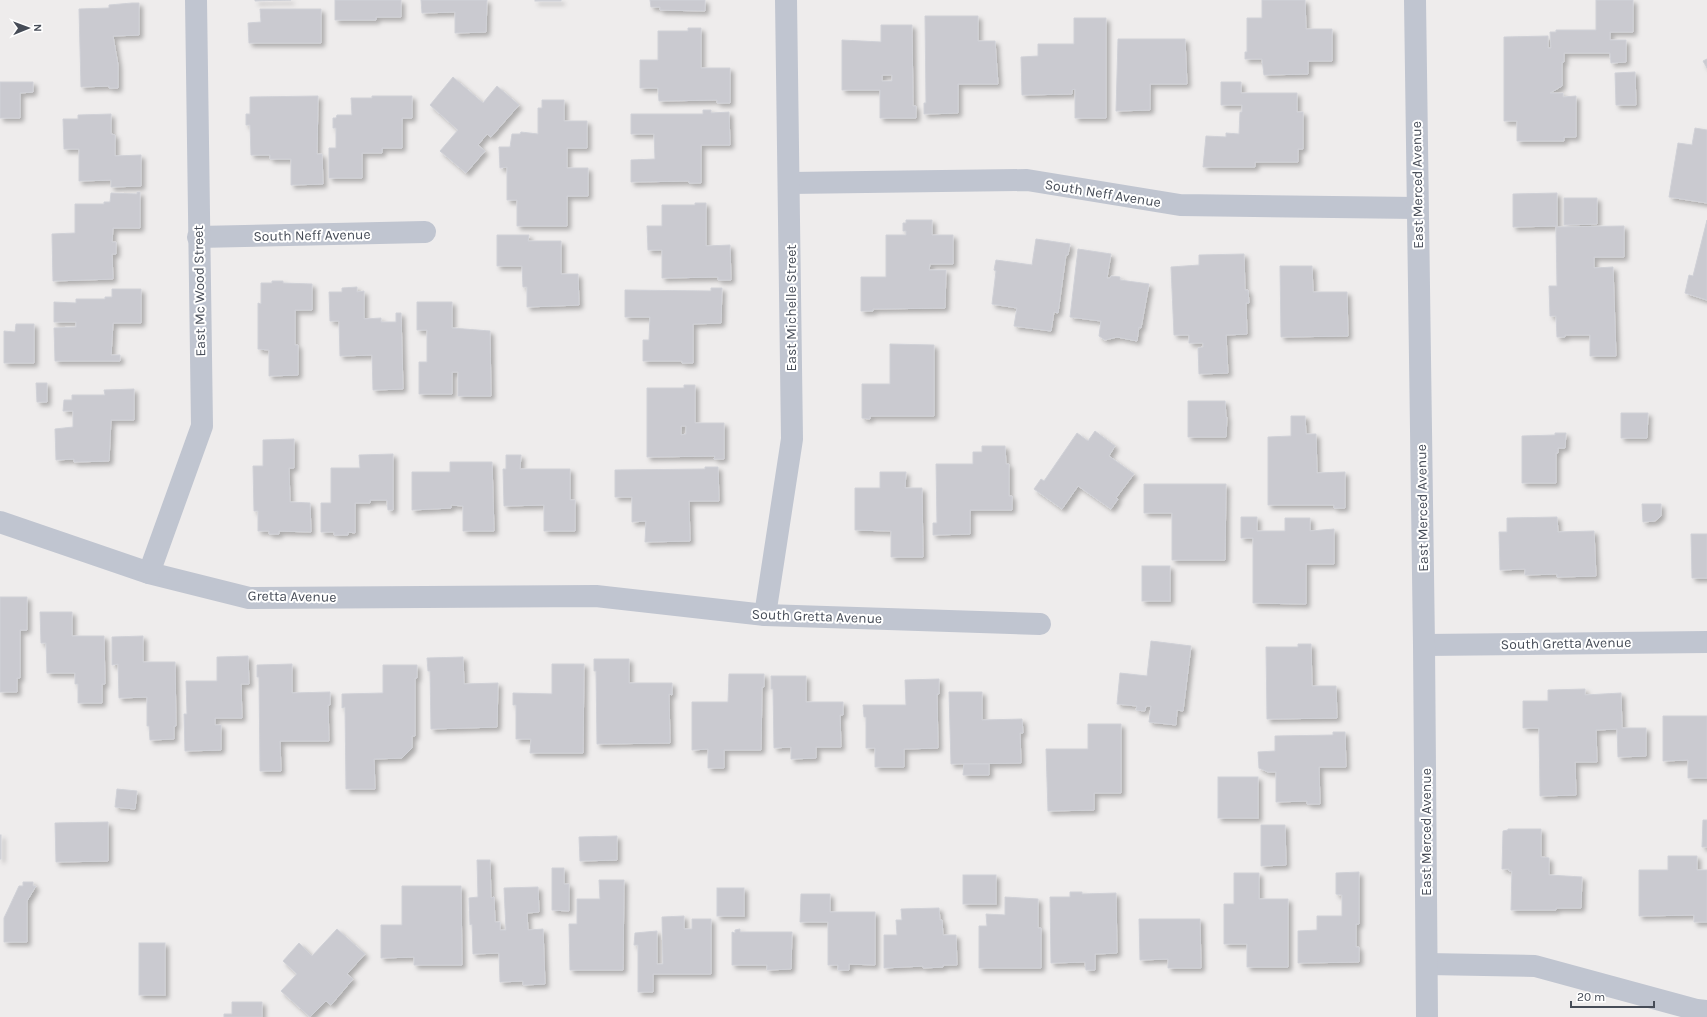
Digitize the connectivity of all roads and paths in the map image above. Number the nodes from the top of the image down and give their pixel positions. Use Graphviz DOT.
graph roads {
  1 [pos="196,0"];
  2 [pos="786,0"];
  3 [pos="1415,0"];
  4 [pos="790,184"];
  5 [pos="1418,208"];
  6 [pos="425,232"];
  7 [pos="198,237"];
  8 [pos="0,522"];
  9 [pos="150,573"];
  10 [pos="596,596"];
  11 [pos="765,615"];
  12 [pos="1040,624"];
  13 [pos="1707,642"];
  14 [pos="1424,645"];
  15 [pos="1426,964"];
  16 [pos="1707,1011"];
  17 [pos="1427,1017"];
  1 -- 7 [label="street, East Mc Wood Street"];
  2 -- 4 [label="street, East Michelle Street"];
  3 -- 5 [label="street, East Merced Avenue"];
  4 -- 5 [label="street, South Neff Avenue"];
  4 -- 11 [label="street, East Michelle Street"];
  5 -- 14 [label="street, East Merced Avenue"];
  6 -- 7 [label="street, South Neff Avenue"];
  7 -- 9 [label="street, East Mc Wood Street"];
  8 -- 9 [label="street, Gretta Avenue"];
  9 -- 10 [label="street, Gretta Avenue"];
  10 -- 11 [label="street, South Gretta Avenue"];
  11 -- 12 [label="street, South Gretta Avenue"];
  13 -- 14 [label="street, South Gretta Avenue"];
  14 -- 15 [label="street, East Merced Avenue"];
  15 -- 16 [label="street"];
  15 -- 17 [label="street, East Merced Avenue"];
}
